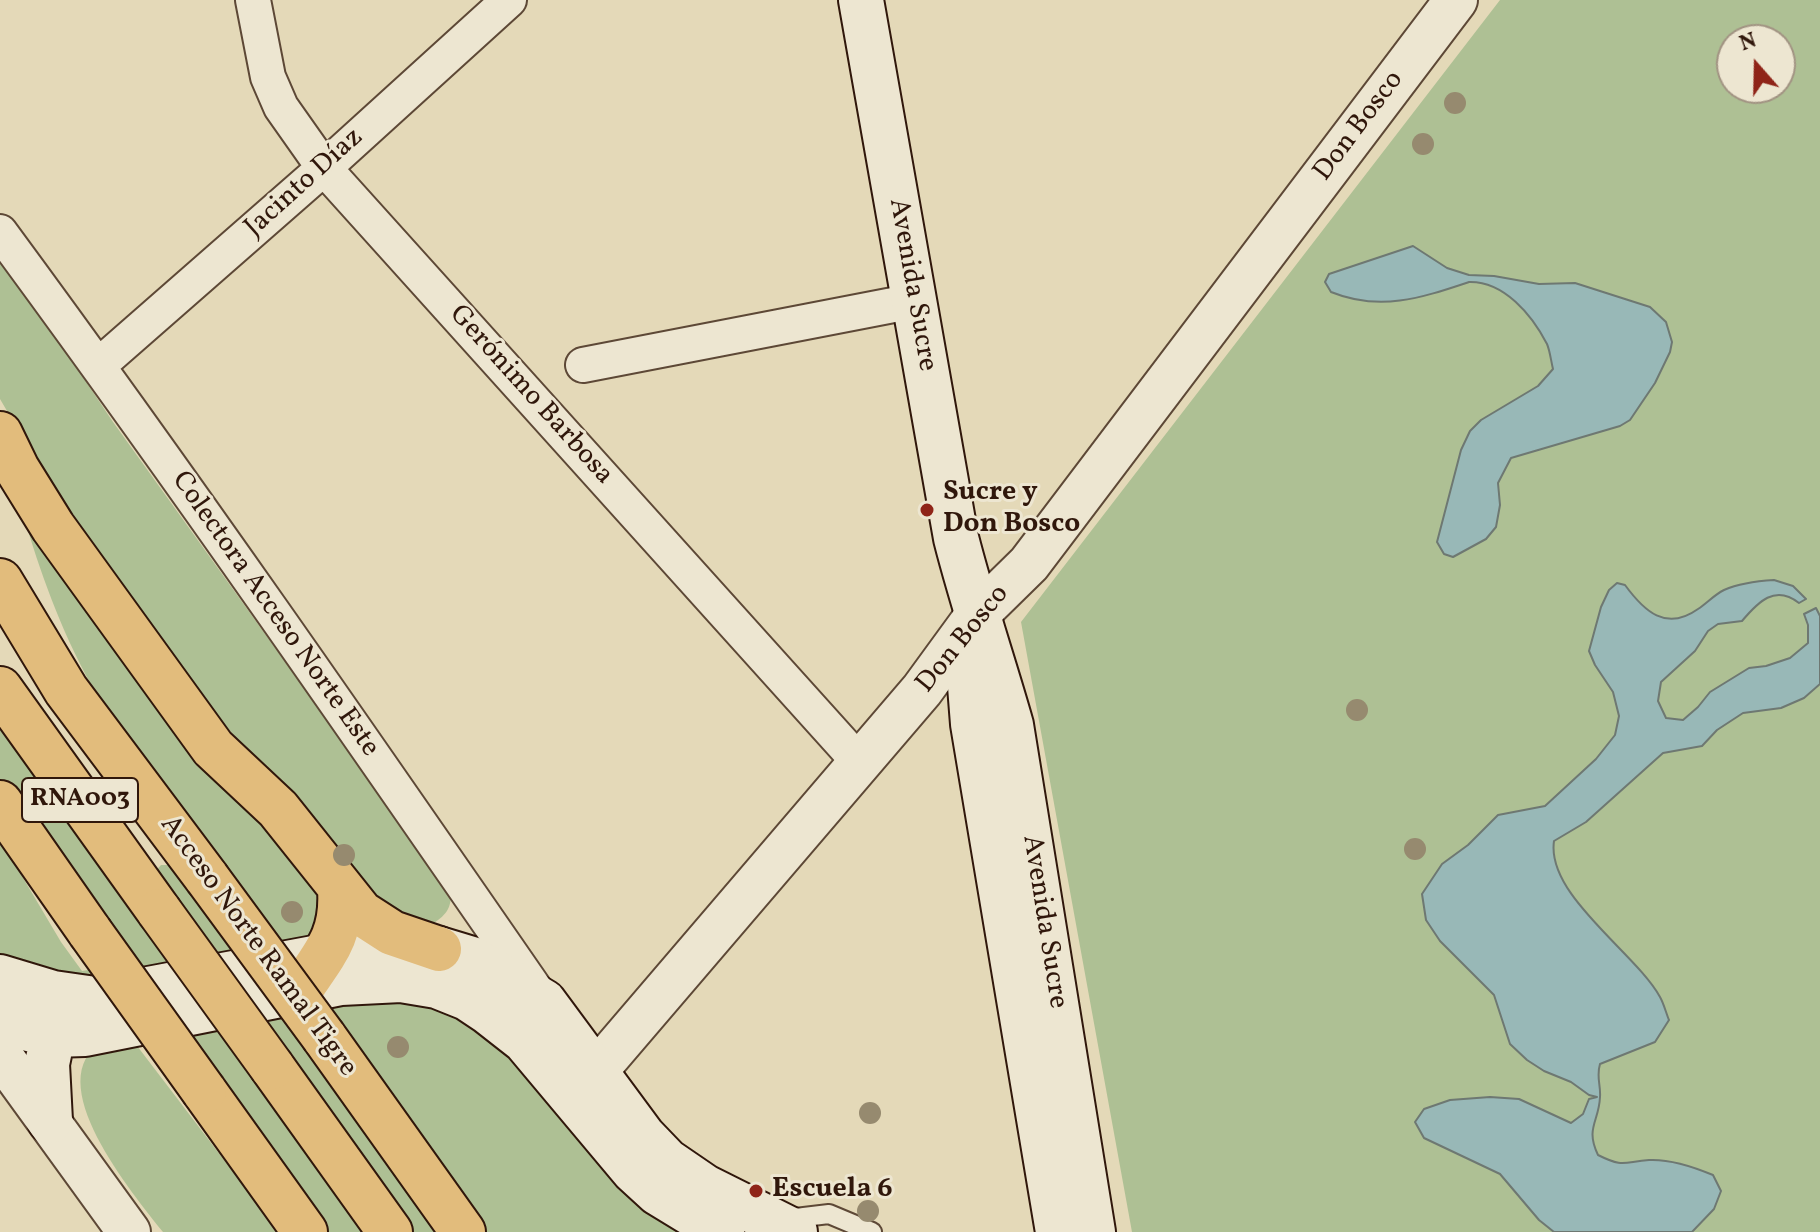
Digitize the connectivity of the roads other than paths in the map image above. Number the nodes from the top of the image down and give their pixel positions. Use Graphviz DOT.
graph roads {
  1 [pos="253,0"];
  2 [pos="509,0"];
  3 [pos="861,0"];
  4 [pos="1456,0"];
  5 [pos="324,168"];
  6 [pos="0,232"];
  7 [pos="914,301"];
  8 [pos="583,365"];
  9 [pos="98,366"];
  10 [pos="0,434"];
  11 [pos="0,581"];
  12 [pos="976,616"];
  13 [pos="0,689"];
  14 [pos="860,763"];
  15 [pos="0,803"];
  16 [pos="340,889"];
  17 [pos="439,949"];
  18 [pos="312,973"];
  19 [pos="0,977"];
  20 [pos="95,999"];
  21 [pos="544,1002"];
  22 [pos="0,1022"];
  23 [pos="53,1035"];
  24 [pos="0,1054"];
  25 [pos="596,1071"];
  26 [pos="50,1121"];
  27 [pos="783,1226"];
  28 [pos="129,1232"];
  29 [pos="305,1232"];
  30 [pos="390,1232"];
  31 [pos="463,1232"];
  32 [pos="722,1232"];
  33 [pos="872,1232"];
  34 [pos="1058,1232"];
  35 [pos="1093,1232"];
  1 -- 5 [label="street, Gerónimo Barbosa"];
  2 -- 5 [label="street, Jacinto Díaz"];
  3 -- 7 [label="main road, Avenida Sucre"];
  4 -- 12 [label="street, Don Bosco"];
  5 -- 9 [label="street, Jacinto Díaz"];
  5 -- 14 [label="street, Gerónimo Barbosa"];
  6 -- 9 [label="street, Colectora Acceso Norte Este"];
  7 -- 8 [label="street"];
  7 -- 12 [label="main road, Avenida Sucre"];
  9 -- 21 [label="street, Colectora Acceso Norte Este"];
  10 -- 16 [label="highway"];
  11 -- 31 [label="highway, Acceso Norte Ramal Tigre / RNA003, bridge"];
  12 -- 14 [label="street, Don Bosco"];
  12 -- 34 [label="main road, Avenida Sucre"];
  12 -- 35 [label="main road, Avenida Sucre"];
  13 -- 30 [label="highway, Acceso Norte Ramal Tigre / RNA003, bridge"];
  14 -- 25 [label="street, Don Bosco"];
  15 -- 29 [label="highway, bridge"];
  16 -- 17 [label="highway"];
  16 -- 18 [label="highway"];
  17 -- 18 [label="main road"];
  17 -- 21 [label="main road"];
  18 -- 20 [label="main road"];
  18 -- 23 [label="main road"];
  18 -- 32 [label="main road"];
  19 -- 20 [label="main road"];
  20 -- 23 [label="main road"];
  21 -- 25 [label="main road"];
  22 -- 23 [label="main road"];
  23 -- 26 [label="main road"];
  24 -- 26 [label="street"];
  25 -- 27 [label="main road"];
  26 -- 28 [label="street"];
  27 -- 33 [label="lane"];
}
